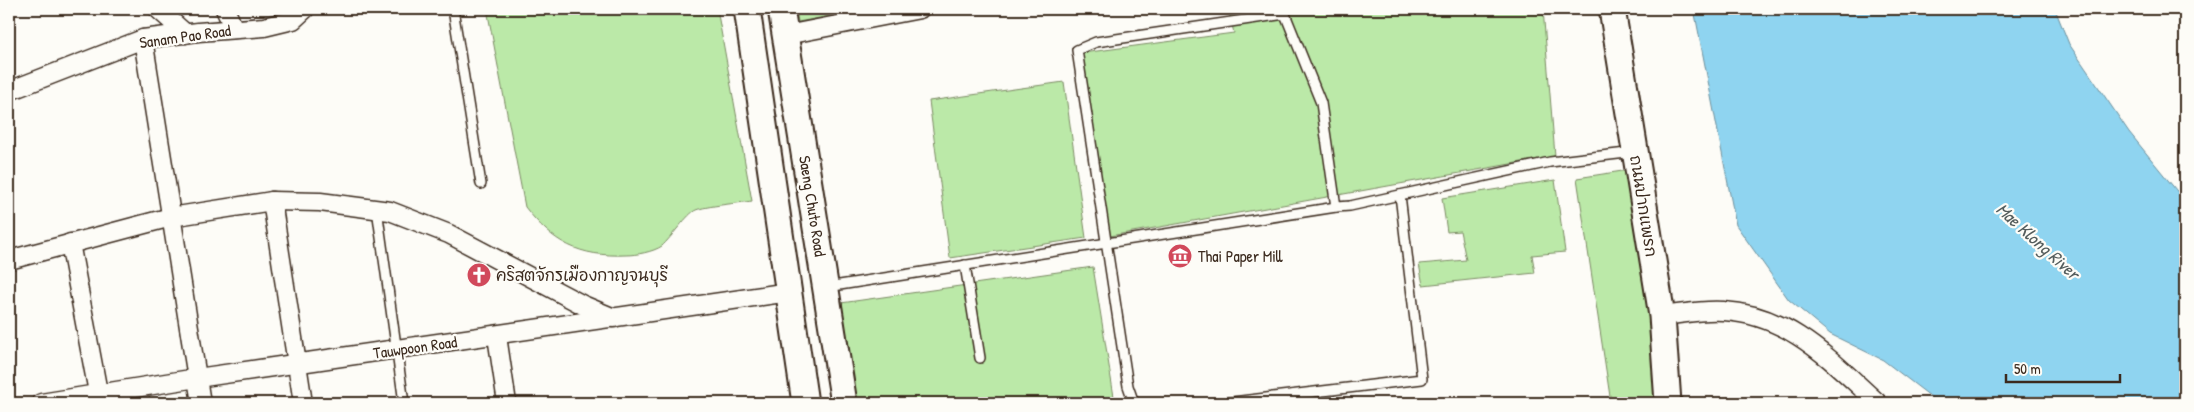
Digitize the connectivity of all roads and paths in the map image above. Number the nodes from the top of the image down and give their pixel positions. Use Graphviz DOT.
graph roads {
  1 [pos="158,9"];
  2 [pos="225,9"];
  3 [pos="305,9"];
  4 [pos="453,9"];
  5 [pos="747,9"];
  6 [pos="782,9"];
  7 [pos="920,9"];
  8 [pos="1612,9"];
  9 [pos="234,29"];
  10 [pos="186,34"];
  11 [pos="786,35"];
  12 [pos="143,39"];
  13 [pos="9,91"];
  14 [pos="1635,152"];
  15 [pos="480,184"];
  16 [pos="1400,195"];
  17 [pos="272,200"];
  18 [pos="1336,207"];
  19 [pos="377,209"];
  20 [pos="171,217"];
  21 [pos="1105,243"];
  22 [pos="70,244"];
  23 [pos="9,260"];
  24 [pos="965,265"];
  25 [pos="826,287"];
  26 [pos="789,292"];
  27 [pos="1662,316"];
  28 [pos="615,318"];
  29 [pos="497,336"];
  30 [pos="396,350"];
  31 [pos="980,358"];
  32 [pos="298,364"];
  33 [pos="197,378"];
  34 [pos="100,399"];
  35 [pos="41,403"];
  36 [pos="201,403"];
  37 [pos="303,403"];
  38 [pos="404,403"];
  39 [pos="507,403"];
  40 [pos="806,403"];
  41 [pos="839,403"];
  42 [pos="844,403"];
  43 [pos="1134,403"];
  44 [pos="1224,403"];
  45 [pos="1668,403"];
  46 [pos="1878,403"];
  1 -- 10 [label="street"];
  2 -- 9 [label="street"];
  3 -- 9 [label="street, Sanam Pao Road"];
  4 -- 15 [label="lane"];
  5 -- 26 [label="main road"];
  6 -- 11 [label="main road, Saeng Chuto Road"];
  7 -- 11 [label="street"];
  8 -- 14 [label="main road, ถนนปากแพรก"];
  9 -- 10 [label="street, Sanam Pao Road"];
  10 -- 12 [label="street, Sanam Pao Road"];
  11 -- 25 [label="main road, Saeng Chuto Road"];
  12 -- 13 [label="street, Sanam Pao Road"];
  12 -- 20 [label="street"];
  14 -- 16 [label="lane"];
  14 -- 27 [label="main road, ถนนปากแพรก"];
  16 -- 18 [label="lane"];
  16 -- 44 [label="lane"];
  17 -- 19 [label="street"];
  17 -- 20 [label="street"];
  17 -- 32 [label="street"];
  18 -- 21 [label="lane"];
  18 -- 21 [label="lane"];
  19 -- 28 [label="street"];
  19 -- 30 [label="lane"];
  20 -- 22 [label="street"];
  20 -- 33 [label="street"];
  21 -- 24 [label="lane"];
  21 -- 43 [label="lane"];
  22 -- 23 [label="street"];
  22 -- 34 [label="street"];
  24 -- 25 [label="lane"];
  24 -- 31 [label="lane"];
  25 -- 42 [label="main road, Saeng Chuto Road"];
  26 -- 28 [label="street, Tauwpoon Road"];
  26 -- 40 [label="main road"];
  27 -- 45 [label="main road, ถนนปากแพรก"];
  27 -- 46 [label="street"];
  28 -- 29 [label="street, Tauwpoon Road"];
  29 -- 30 [label="street, Tauwpoon Road"];
  29 -- 39 [label="street"];
  30 -- 32 [label="street, Tauwpoon Road"];
  30 -- 38 [label="lane"];
  32 -- 33 [label="street, Tauwpoon Road"];
  32 -- 37 [label="street"];
  33 -- 34 [label="street, Tauwpoon Road"];
  33 -- 36 [label="street"];
  34 -- 35 [label="street, Tauwpoon Road"];
  41 -- 42 [label="main road"];
}
